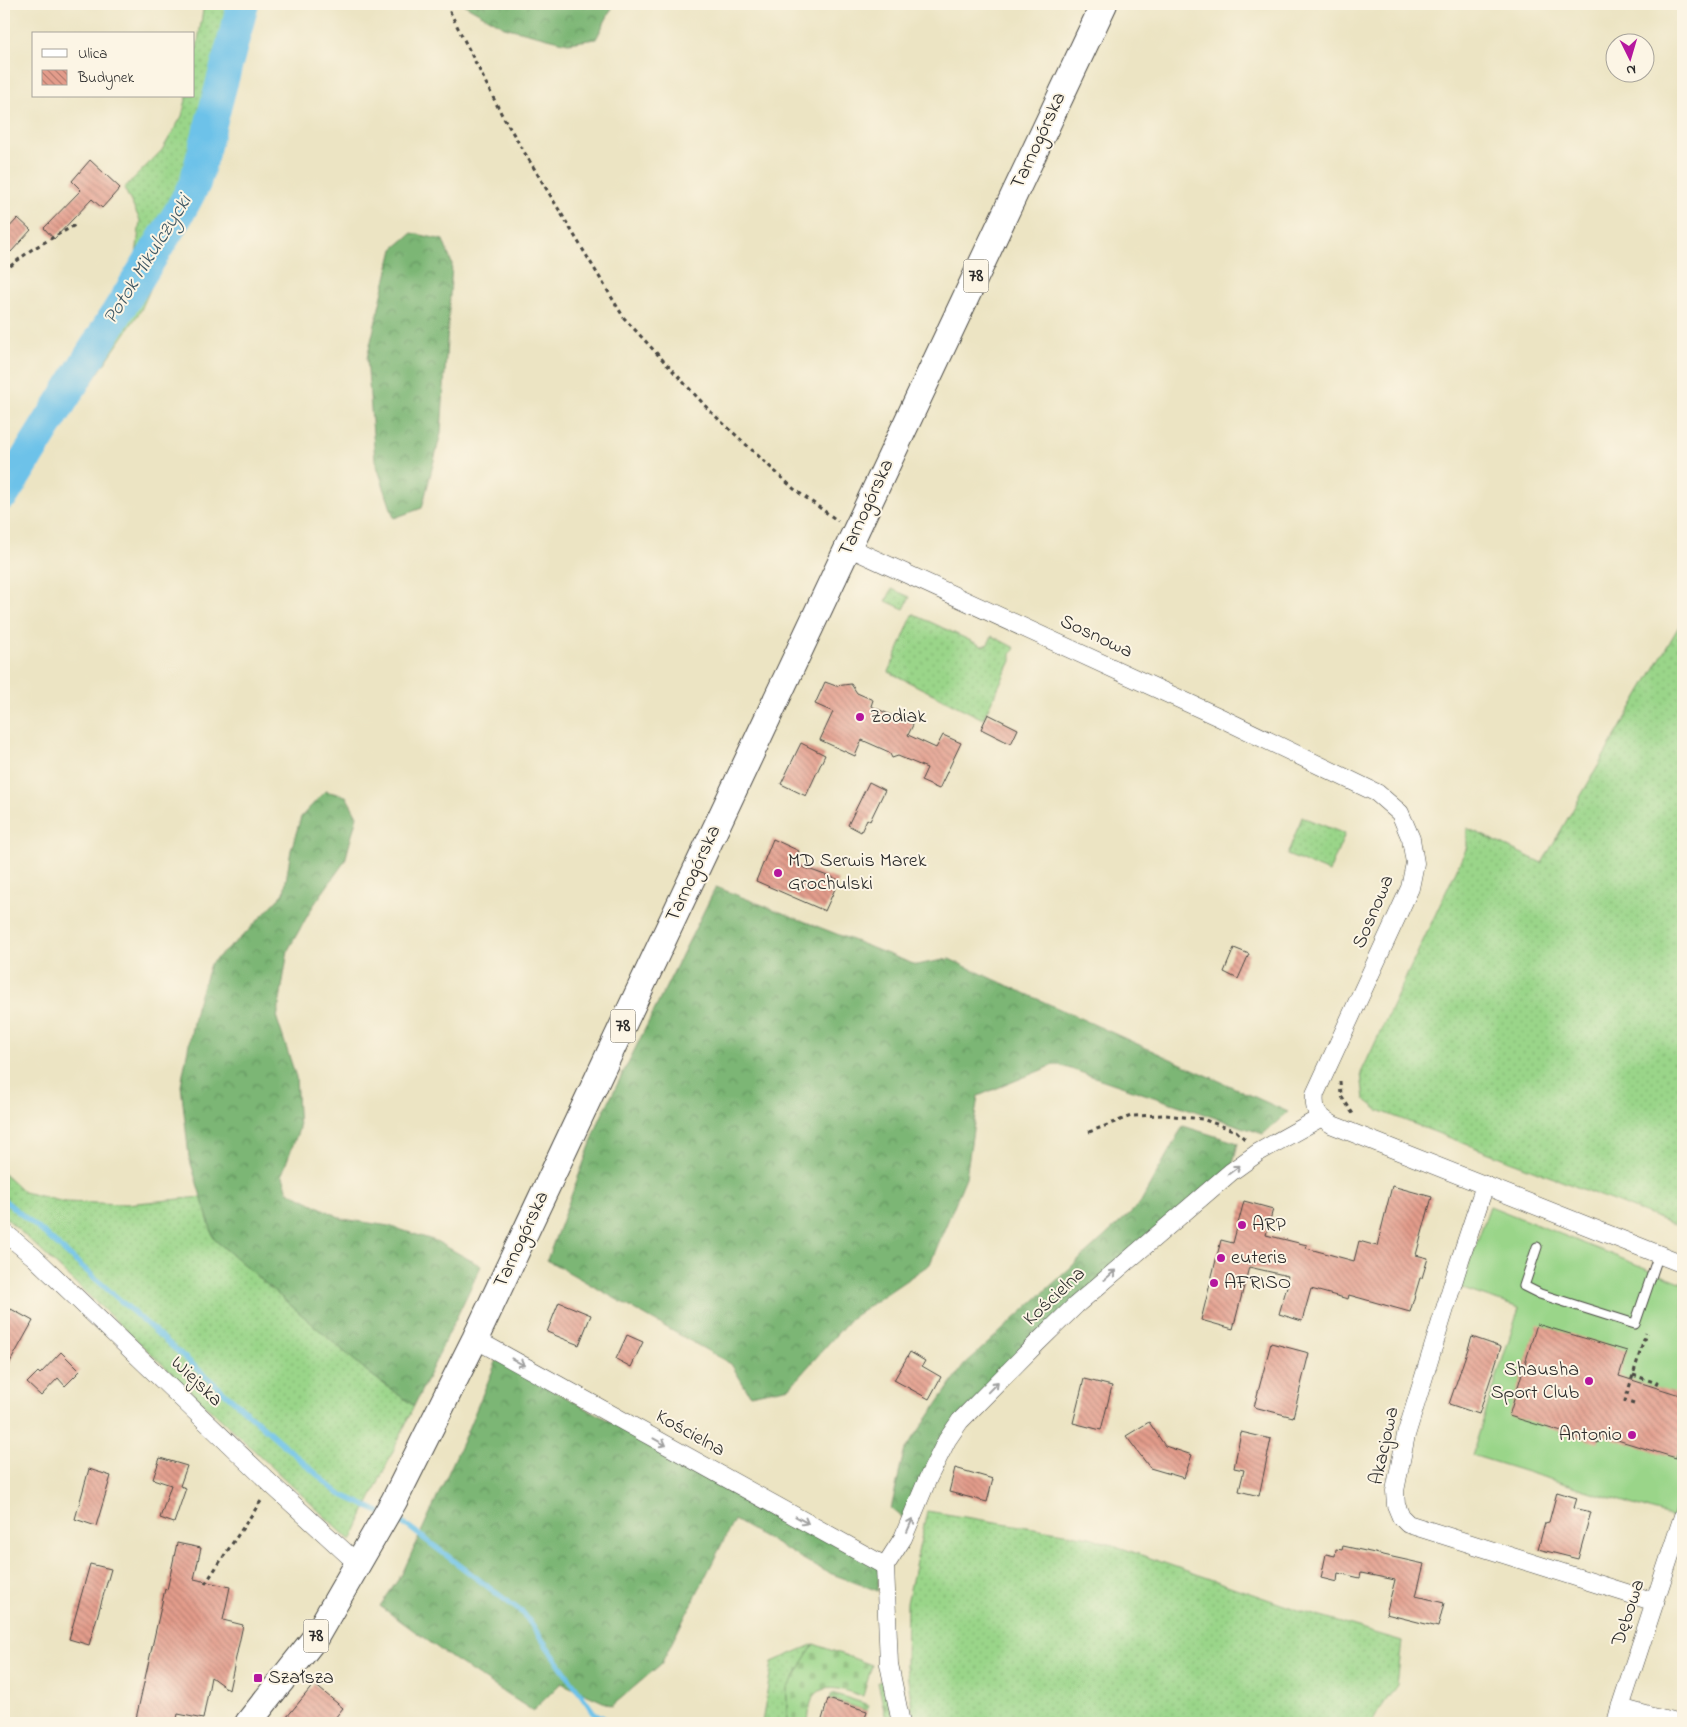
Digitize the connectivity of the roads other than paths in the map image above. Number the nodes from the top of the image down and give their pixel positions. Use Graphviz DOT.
graph roads {
  1 [pos="1104,4"];
  2 [pos="851,540"];
  3 [pos="1320,1118"];
  4 [pos="1485,1185"];
  5 [pos="4,1232"];
  6 [pos="1537,1247"];
  7 [pos="1659,1254"];
  8 [pos="1683,1264"];
  9 [pos="475,1339"];
  10 [pos="1683,1516"];
  11 [pos="358,1564"];
  12 [pos="885,1566"];
  13 [pos="1655,1602"];
  14 [pos="1618,1716"];
  15 [pos="248,1723"];
  16 [pos="901,1723"];
  17 [pos="1675,1723"];
  1 -- 2 [label="main road, Tarnogórska / 78"];
  2 -- 3 [label="street, Sosnowa"];
  2 -- 9 [label="main road, Tarnogórska / 78"];
  3 -- 4 [label="street"];
  12 -- 3 [label="street, Kościelna, one-way"];
  4 -- 7 [label="street"];
  4 -- 13 [label="street, Akacjowa"];
  5 -- 11 [label="street, Wiejska"];
  6 -- 7 [label="lane"];
  7 -- 8 [label="street"];
  9 -- 11 [label="main road, Tarnogórska / 78"];
  9 -- 12 [label="street, Kościelna, one-way"];
  10 -- 13 [label="street, Dębowa"];
  11 -- 15 [label="main road, Tarnogórska / 78"];
  12 -- 16 [label="street"];
  13 -- 14 [label="street, Dębowa"];
  14 -- 17 [label="street"];
}
